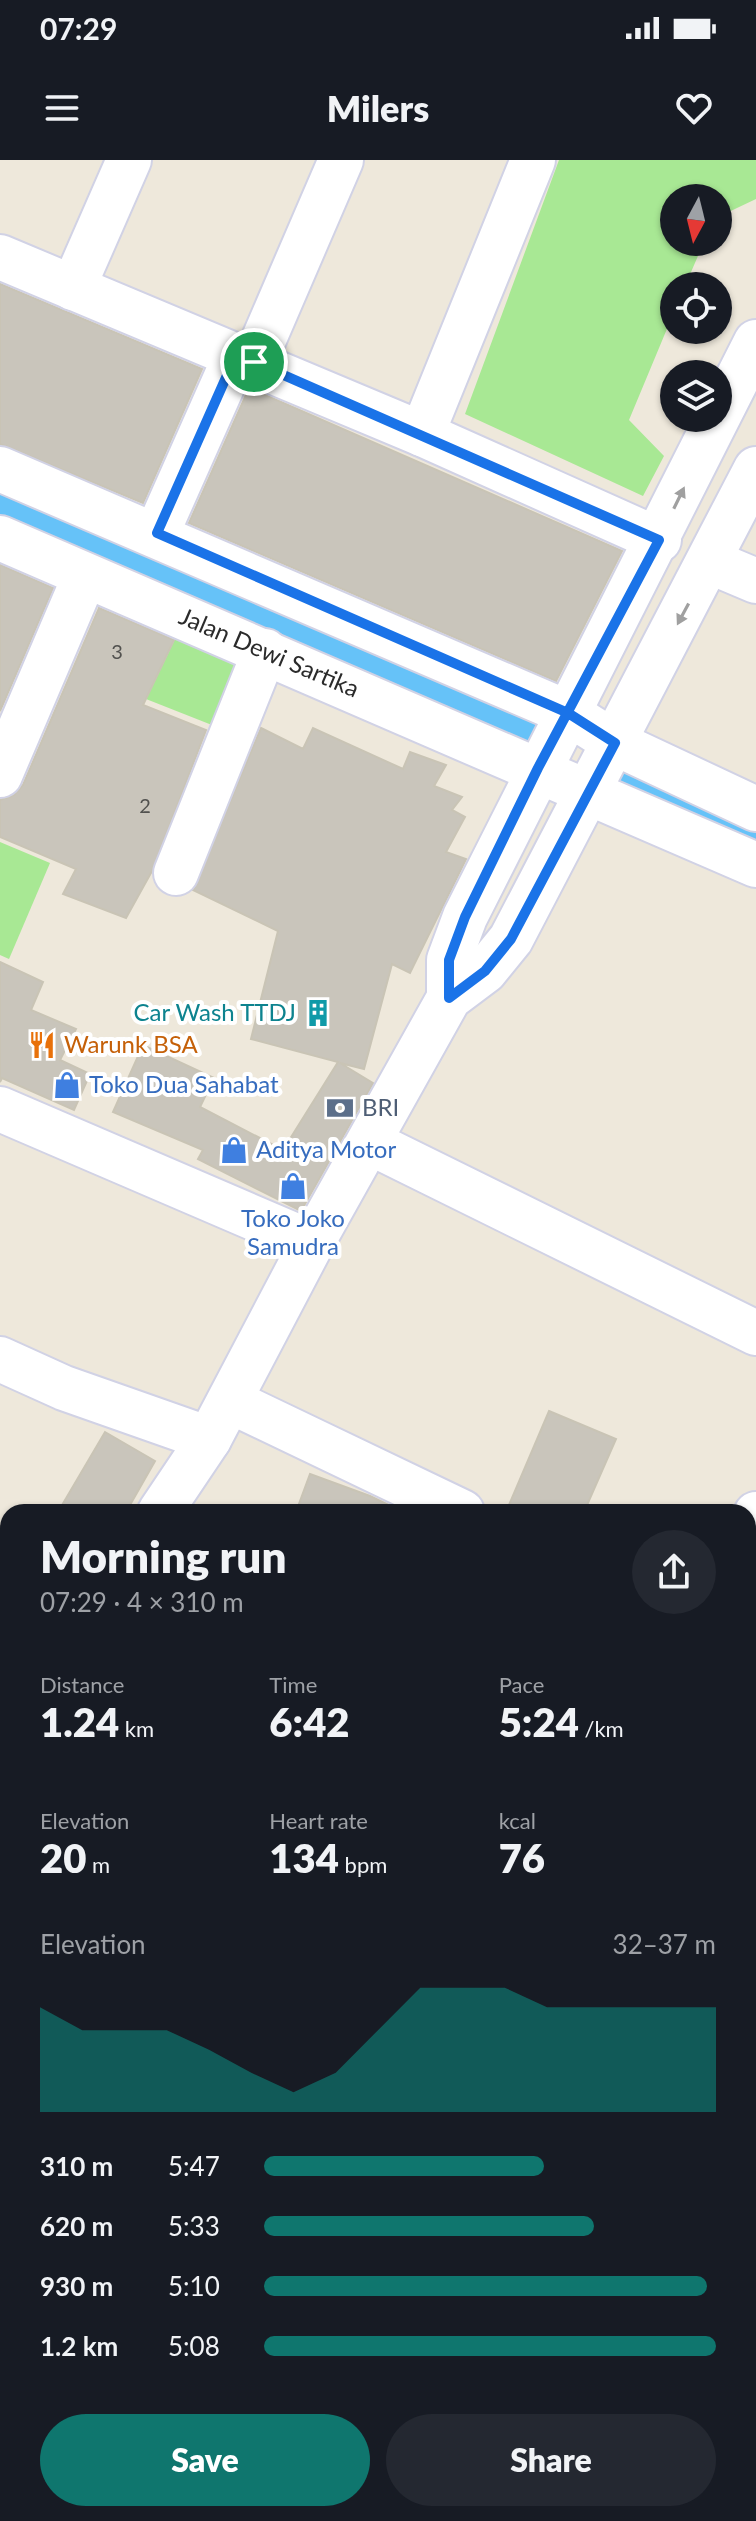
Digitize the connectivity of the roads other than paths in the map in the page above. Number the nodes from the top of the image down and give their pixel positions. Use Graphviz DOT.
graph roads {
  1 [pos="129,160"];
  2 [pos="341,160"];
  3 [pos="533,160"];
  4 [pos="0,257"];
  5 [pos="73,288"];
  6 [pos="756,342"];
  7 [pos="245,358"];
  8 [pos="422,434"];
  9 [pos="0,469"];
  10 [pos="756,469"];
  11 [pos="157,533"];
  12 [pos="0,538"];
  13 [pos="659,540"];
  14 [pos="711,562"];
  15 [pos="85,576"];
  16 [pos="756,581"];
  17 [pos="265,651"];
  18 [pos="568,713"];
  19 [pos="615,743"];
  20 [pos="5,749"];
  21 [pos="538,768"];
  22 [pos="586,792"];
  23 [pos="756,809"];
  24 [pos="756,865"];
  25 [pos="176,873"];
  26 [pos="449,998"];
  27 [pos="0,1109"];
  28 [pos="371,1143"];
  29 [pos="312,1243"];
  30 [pos="756,1333"];
  31 [pos="0,1359"];
  32 [pos="230,1401"];
  33 [pos="209,1439"];
  34 [pos="165,1504"];
  35 [pos="445,1504"];
  1 -- 5 [label="street"];
  2 -- 7 [label="street"];
  3 -- 8 [label="street"];
  4 -- 5 [label="street"];
  5 -- 7 [label="street"];
  13 -- 6 [label="street, one-way"];
  7 -- 8 [label="street"];
  7 -- 11 [label="street"];
  8 -- 13 [label="street"];
  9 -- 11 [label="street"];
  10 -- 14 [label="street"];
  11 -- 18 [label="street"];
  12 -- 15 [label="street, Jalan Dewi Sartika"];
  13 -- 18 [label="street"];
  14 -- 16 [label="street"];
  14 -- 19 [label="street, one-way"];
  15 -- 17 [label="street, Jalan Dewi Sartika"];
  15 -- 20 [label="street"];
  17 -- 21 [label="street, Jalan Dewi Sartika"];
  17 -- 25 [label="street"];
  18 -- 19 [label="street"];
  18 -- 21 [label="street"];
  19 -- 22 [label="street"];
  19 -- 23 [label="street"];
  21 -- 22 [label="street, Jalan Dewi Sartika"];
  21 -- 26 [label="street"];
  22 -- 24 [label="street, Jalan Dewi Sartika"];
  22 -- 26 [label="street"];
  26 -- 28 [label="street"];
  27 -- 29 [label="street"];
  28 -- 29 [label="street"];
  28 -- 30 [label="street"];
  29 -- 32 [label="street"];
  31 -- 33 [label="street"];
  32 -- 33 [label="street"];
  32 -- 35 [label="street"];
  33 -- 34 [label="street"];
}
